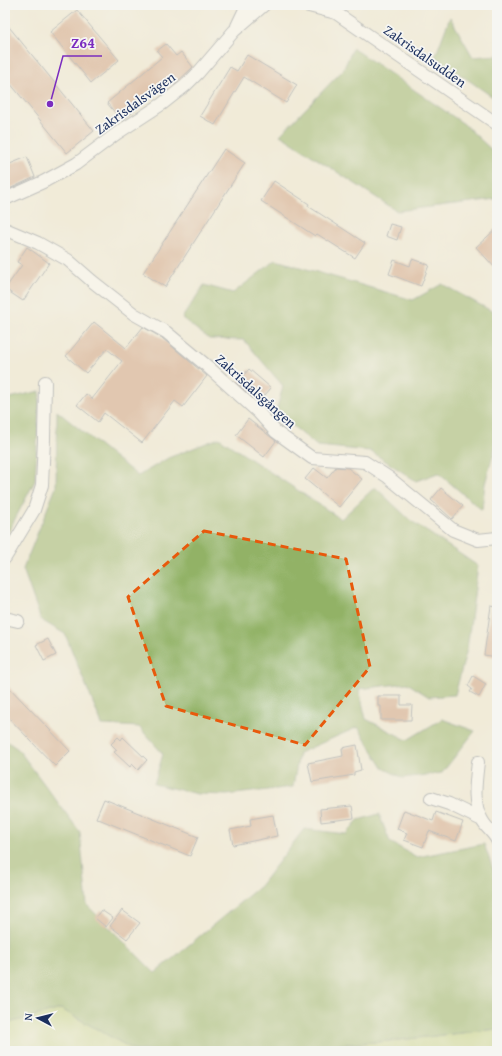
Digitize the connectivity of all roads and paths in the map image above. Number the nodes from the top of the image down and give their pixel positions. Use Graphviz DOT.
graph roads {
  1 [pos="247,5"];
  2 [pos="264,5"];
  3 [pos="306,5"];
  4 [pos="334,9"];
  5 [pos="234,31"];
  6 [pos="497,124"];
  7 [pos="5,199"];
  8 [pos="5,229"];
  9 [pos="45,382"];
  10 [pos="497,538"];
  11 [pos="5,558"];
  12 [pos="5,618"];
  13 [pos="18,621"];
  14 [pos="478,762"];
  15 [pos="431,798"];
  16 [pos="482,820"];
  17 [pos="497,840"];
  1 -- 5 [label="street"];
  2 -- 5 [label="street, Zakrisdalsvägen"];
  3 -- 4 [label="street, Zakrisdalsudden"];
  4 -- 6 [label="street, Zakrisdalsudden"];
  5 -- 7 [label="street, Zakrisdalsvägen"];
  8 -- 10 [label="street, Zakrisdalsgången"];
  9 -- 11 [label="street"];
  12 -- 13 [label="street"];
  14 -- 16 [label="street"];
  15 -- 16 [label="street"];
  16 -- 17 [label="street"];
}
